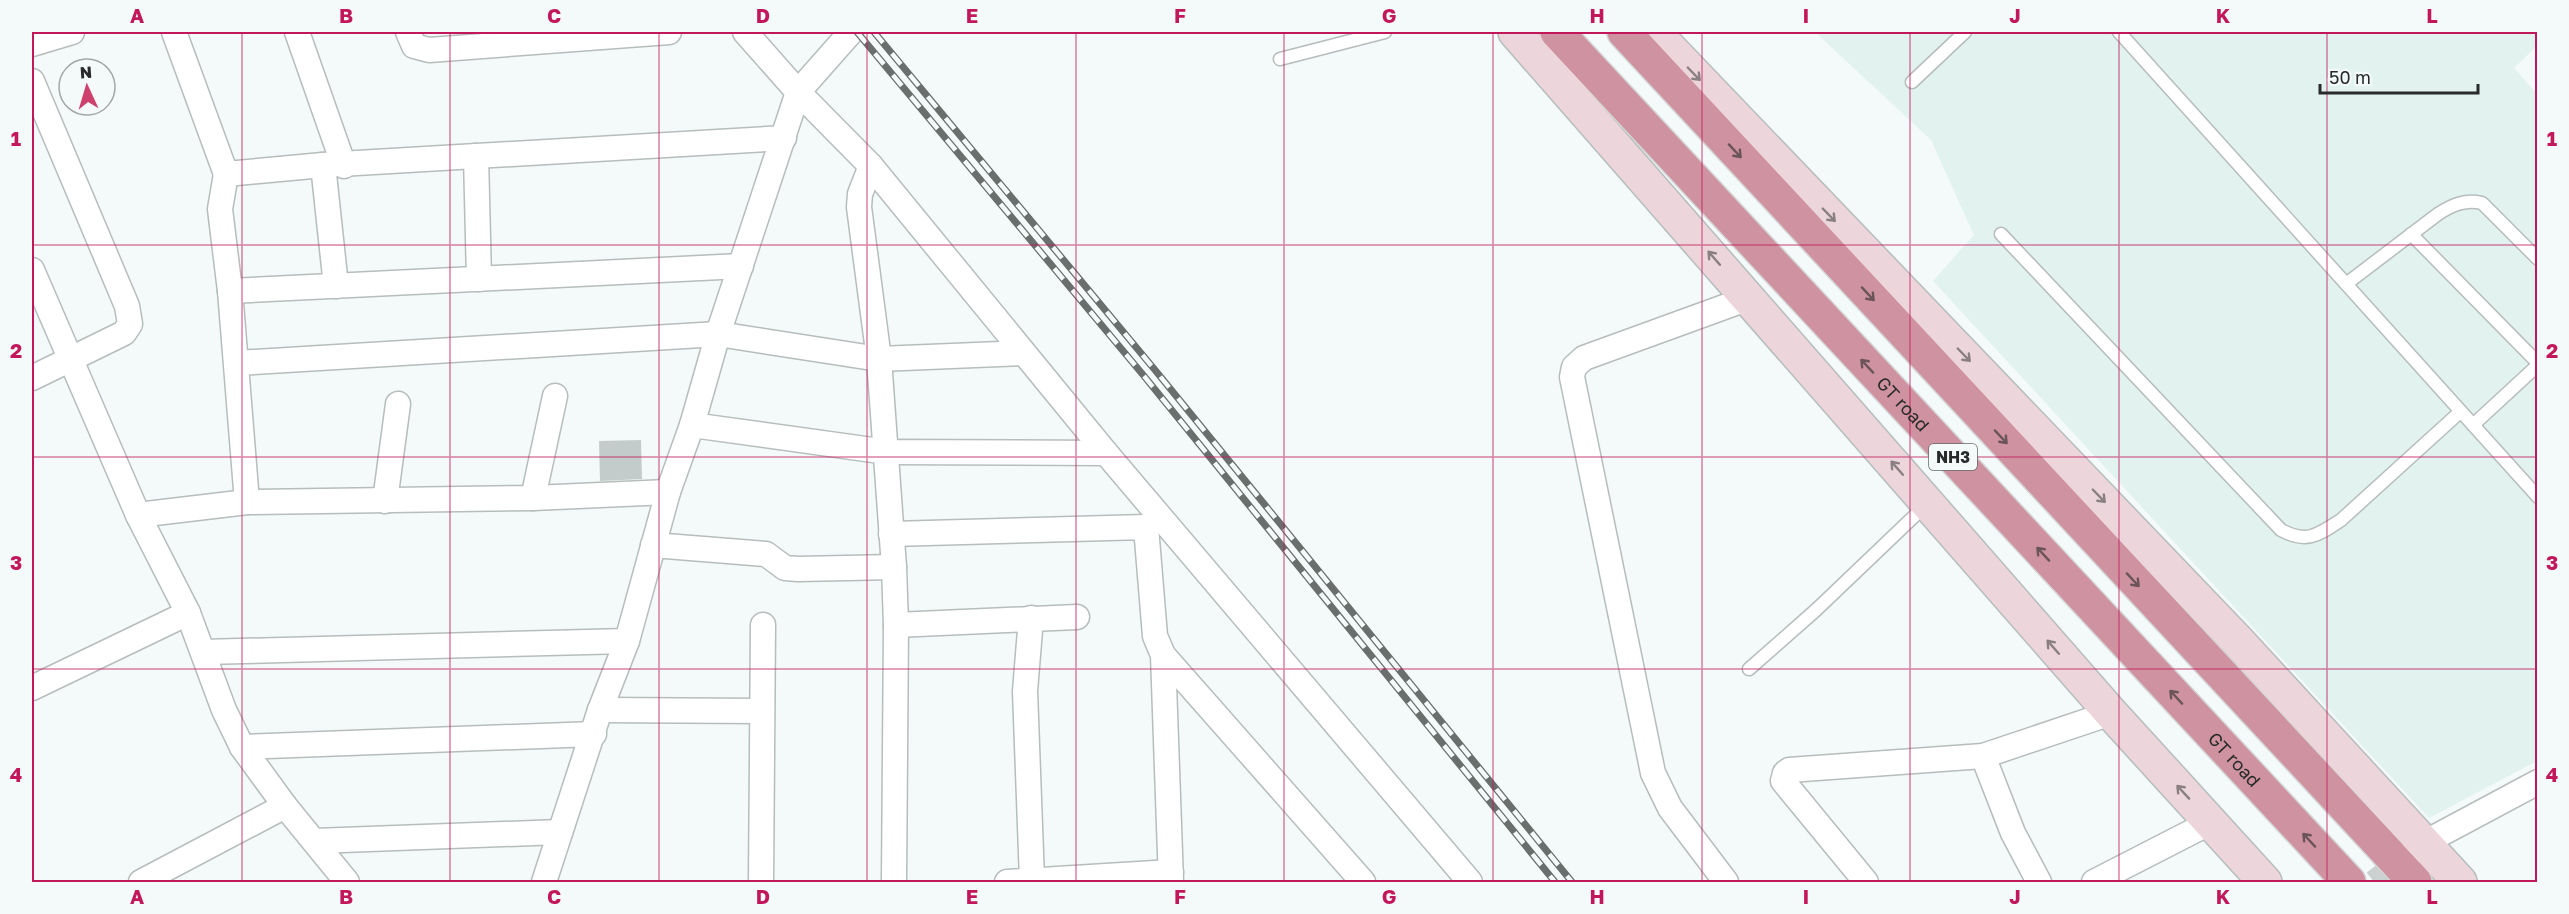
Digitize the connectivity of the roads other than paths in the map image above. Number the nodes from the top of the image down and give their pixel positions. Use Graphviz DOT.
graph roads {
  1 [pos="72,32"];
  2 [pos="174,32"];
  3 [pos="297,32"];
  4 [pos="408,32"];
  5 [pos="669,32"];
  6 [pos="745,32"];
  7 [pos="851,32"];
  8 [pos="1385,32"];
  9 [pos="1515,32"];
  10 [pos="1557,32"];
  11 [pos="1624,32"];
  12 [pos="1654,32"];
  13 [pos="1965,32"];
  14 [pos="2119,32"];
  15 [pos="32,44"];
  16 [pos="1280,59"];
  17 [pos="32,81"];
  18 [pos="1912,82"];
  19 [pos="798,92"];
  20 [pos="784,138"];
  21 [pos="476,156"];
  22 [pos="334,166"];
  23 [pos="872,166"];
  24 [pos="226,174"];
  25 [pos="2001,234"];
  26 [pos="2411,234"];
  27 [pos="2538,259"];
  28 [pos="741,266"];
  29 [pos="32,270"];
  30 [pos="479,279"];
  31 [pos="2346,284"];
  32 [pos="336,286"];
  33 [pos="230,291"];
  34 [pos="1749,298"];
  35 [pos="718,334"];
  36 [pos="1023,352"];
  37 [pos="70,359"];
  38 [pos="879,359"];
  39 [pos="237,363"];
  40 [pos="2538,364"];
  41 [pos="32,378"];
  42 [pos="555,396"];
  43 [pos="398,404"];
  44 [pos="2460,412"];
  45 [pos="692,425"];
  46 [pos="2473,426"];
  47 [pos="887,452"];
  48 [pos="1106,453"];
  49 [pos="668,492"];
  50 [pos="2538,497"];
  51 [pos="533,498"];
  52 [pos="385,501"];
  53 [pos="247,502"];
  54 [pos="1928,503"];
  55 [pos="138,515"];
  56 [pos="891,534"];
  57 [pos="653,545"];
  58 [pos="894,567"];
  59 [pos="188,613"];
  60 [pos="1077,617"];
  61 [pos="1031,618"];
  62 [pos="763,625"];
  63 [pos="896,625"];
  64 [pos="627,641"];
  65 [pos="203,652"];
  66 [pos="1163,655"];
  67 [pos="1749,669"];
  68 [pos="32,688"];
  69 [pos="600,710"];
  70 [pos="761,711"];
  71 [pos="2111,713"];
  72 [pos="594,734"];
  73 [pos="242,747"];
  74 [pos="1983,756"];
  75 [pos="2538,782"];
  76 [pos="285,806"];
  77 [pos="2211,822"];
  78 [pos="560,831"];
  79 [pos="315,841"];
  80 [pos="2416,861"];
  81 [pos="1171,877"];
  82 [pos="1032,880"];
  83 [pos="141,882"];
  84 [pos="347,882"];
  85 [pos="544,882"];
  86 [pos="761,882"];
  87 [pos="894,882"];
  88 [pos="1007,882"];
  89 [pos="1363,882"];
  90 [pos="1470,882"];
  91 [pos="1726,882"];
  92 [pos="1866,882"];
  93 [pos="2039,882"];
  94 [pos="2094,882"];
  95 [pos="2265,882"];
  96 [pos="2349,882"];
  97 [pos="2460,882"];
  1 -- 15 [label="street"];
  2 -- 24 [label="street"];
  3 -- 22 [label="street"];
  4 -- 5 [label="street"];
  6 -- 19 [label="street"];
  7 -- 19 [label="street"];
  8 -- 16 [label="lane"];
  34 -- 9 [label="main road, one-way"];
  96 -- 10 [label="highway, GT road / NH3, one-way"];
  11 -- 80 [label="highway, NH3, one-way"];
  12 -- 80 [label="main road, one-way"];
  13 -- 18 [label="lane"];
  14 -- 31 [label="lane"];
  17 -- 37 [label="street"];
  19 -- 20 [label="street"];
  19 -- 23 [label="street"];
  20 -- 21 [label="street"];
  20 -- 28 [label="street"];
  21 -- 22 [label="street"];
  21 -- 30 [label="street"];
  22 -- 24 [label="street"];
  22 -- 32 [label="street"];
  23 -- 36 [label="street"];
  23 -- 38 [label="street"];
  24 -- 33 [label="street"];
  25 -- 44 [label="lane"];
  26 -- 27 [label="lane"];
  26 -- 31 [label="lane"];
  26 -- 40 [label="lane"];
  28 -- 30 [label="street"];
  28 -- 35 [label="street"];
  29 -- 37 [label="street"];
  30 -- 32 [label="street"];
  31 -- 44 [label="lane"];
  32 -- 33 [label="street"];
  33 -- 39 [label="street"];
  54 -- 34 [label="main road, one-way"];
  34 -- 91 [label="street"];
  35 -- 38 [label="street"];
  35 -- 39 [label="street"];
  35 -- 45 [label="street"];
  36 -- 38 [label="street"];
  36 -- 48 [label="street"];
  37 -- 41 [label="street"];
  37 -- 55 [label="street"];
  38 -- 47 [label="street"];
  39 -- 53 [label="street"];
  40 -- 46 [label="lane"];
  42 -- 51 [label="street"];
  43 -- 52 [label="street"];
  44 -- 46 [label="lane"];
  45 -- 47 [label="street"];
  45 -- 49 [label="street"];
  46 -- 50 [label="lane"];
  47 -- 48 [label="street"];
  47 -- 56 [label="street"];
  48 -- 90 [label="street"];
  49 -- 51 [label="street"];
  49 -- 57 [label="street"];
  51 -- 52 [label="street"];
  52 -- 53 [label="street"];
  53 -- 55 [label="street"];
  54 -- 67 [label="lane"];
  71 -- 54 [label="main road, one-way"];
  55 -- 59 [label="street"];
  56 -- 58 [label="street"];
  56 -- 66 [label="street"];
  57 -- 58 [label="street"];
  57 -- 64 [label="street"];
  58 -- 63 [label="street"];
  59 -- 65 [label="street"];
  59 -- 68 [label="street"];
  60 -- 61 [label="street"];
  61 -- 63 [label="street"];
  61 -- 82 [label="street"];
  62 -- 70 [label="street"];
  63 -- 87 [label="street"];
  64 -- 65 [label="street"];
  64 -- 69 [label="street"];
  65 -- 73 [label="street"];
  66 -- 81 [label="street"];
  66 -- 89 [label="street"];
  69 -- 70 [label="street"];
  69 -- 72 [label="street"];
  70 -- 86 [label="street"];
  71 -- 74 [label="street"];
  77 -- 71 [label="main road, one-way"];
  72 -- 73 [label="street"];
  72 -- 78 [label="street"];
  73 -- 76 [label="street"];
  74 -- 92 [label="street"];
  74 -- 93 [label="street"];
  75 -- 80 [label="street"];
  76 -- 79 [label="street"];
  76 -- 83 [label="street"];
  77 -- 94 [label="street"];
  77 -- 95 [label="main road"];
  78 -- 79 [label="street"];
  78 -- 85 [label="street"];
  79 -- 84 [label="street"];
  80 -- 97 [label="main road"];
  81 -- 82 [label="street"];
  82 -- 88 [label="street"];
}
